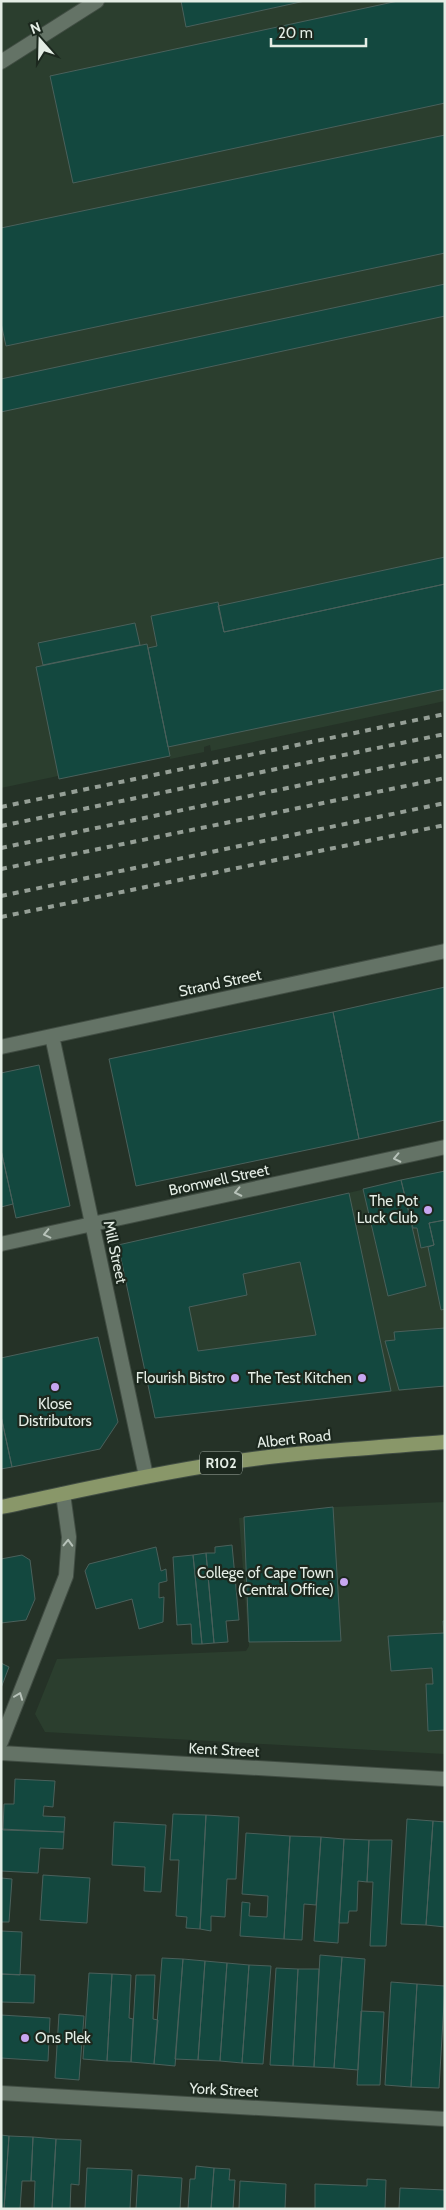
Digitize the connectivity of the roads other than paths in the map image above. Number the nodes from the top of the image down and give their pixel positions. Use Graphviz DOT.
graph roads {
  1 [pos="97,1"];
  2 [pos="1,62"];
  3 [pos="445,951"];
  4 [pos="52,1036"];
  5 [pos="1,1047"];
  6 [pos="445,1147"];
  7 [pos="92,1224"];
  8 [pos="1,1244"];
  9 [pos="445,1442"];
  10 [pos="146,1476"];
  11 [pos="63,1494"];
  12 [pos="1,1507"];
  13 [pos="1,1742"];
  14 [pos="1,1753"];
  15 [pos="445,1779"];
  16 [pos="1,2094"];
  17 [pos="445,2119"];
  1 -- 2 [label="street"];
  3 -- 4 [label="street, Strand Street"];
  4 -- 5 [label="street, Strand Street"];
  4 -- 7 [label="street, Mill Street"];
  6 -- 7 [label="street, Bromwell Street, one-way"];
  7 -- 8 [label="street, Bromwell Street, one-way"];
  7 -- 10 [label="street, Mill Street"];
  9 -- 10 [label="main road, Albert Road / R102"];
  10 -- 11 [label="main road, Albert Road / R102"];
  11 -- 12 [label="main road, Albert Road / R102"];
  13 -- 11 [label="street, one-way"];
  14 -- 15 [label="street, Kent Street"];
  16 -- 17 [label="street, York Street"];
}
